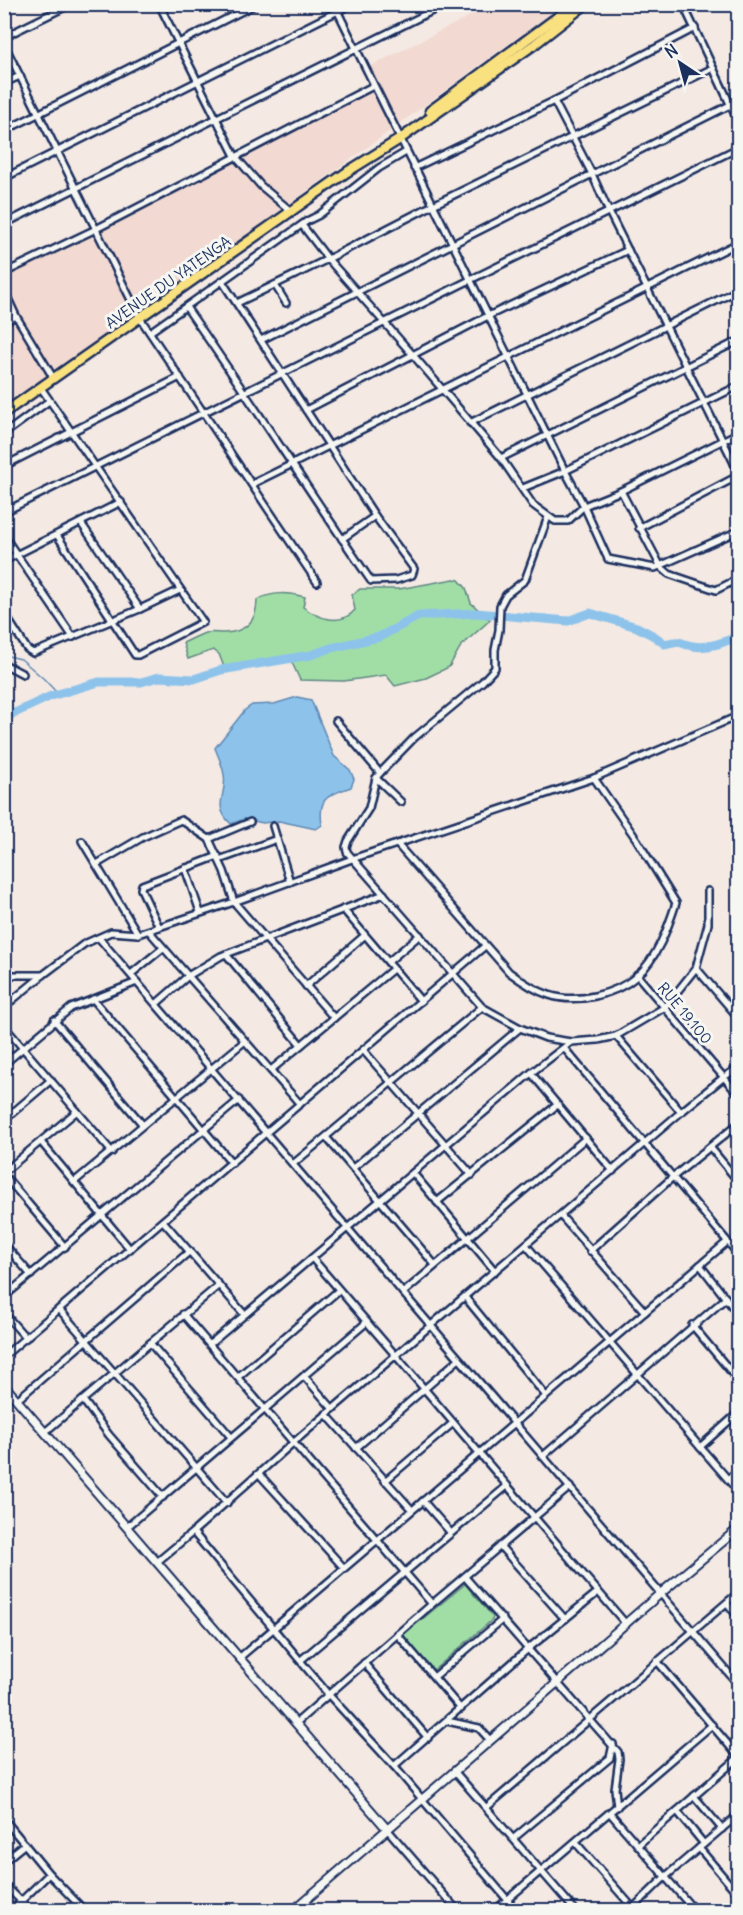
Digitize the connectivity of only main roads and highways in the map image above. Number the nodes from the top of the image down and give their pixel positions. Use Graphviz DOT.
graph roads {
  1 [pos="575,4"];
  2 [pos="586,4"];
  3 [pos="399,137"];
  4 [pos="4,413"];
  1 -- 3 [label="main road, AVENUE DU YATENGA"];
  2 -- 3 [label="main road, AVENUE DU YATENGA"];
  3 -- 4 [label="main road, AVENUE DU YATENGA"];
}
